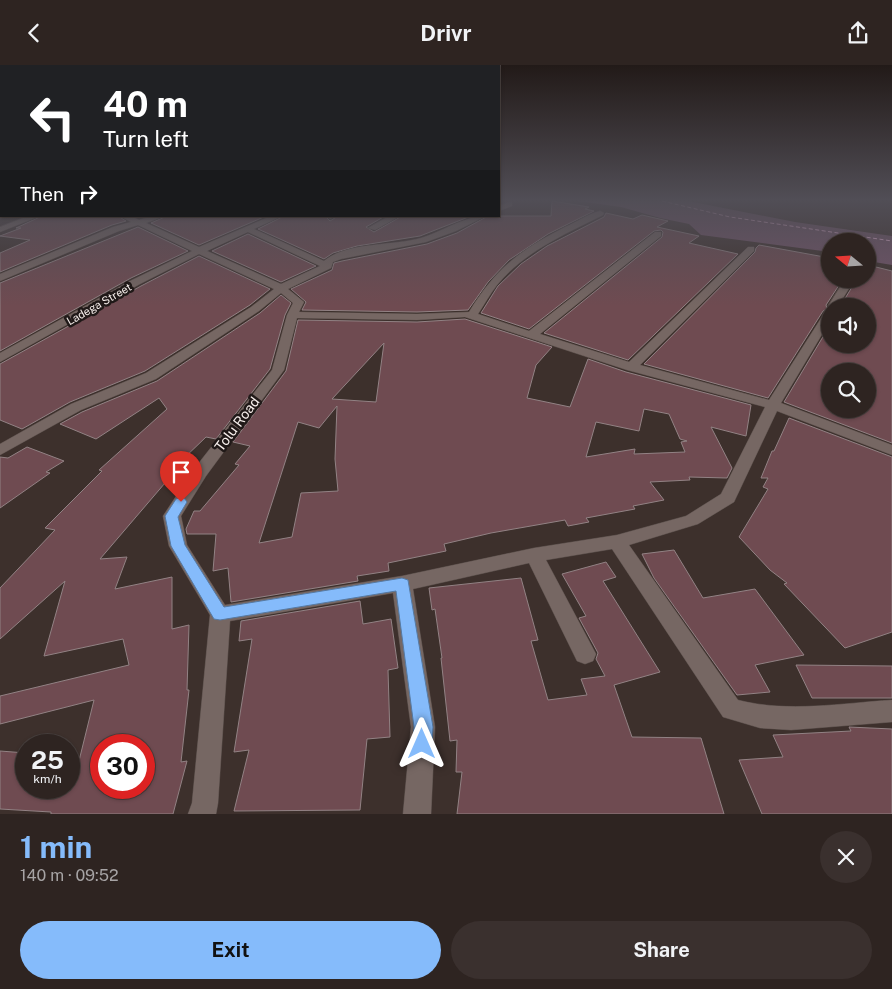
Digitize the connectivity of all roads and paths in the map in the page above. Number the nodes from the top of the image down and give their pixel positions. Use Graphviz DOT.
graph roads {
  1 [pos="96,236"];
  2 [pos="165,236"];
  3 [pos="232,236"];
  4 [pos="263,236"];
  5 [pos="433,236"];
  6 [pos="557,236"];
  7 [pos="656,236"];
  8 [pos="751,249"];
  9 [pos="198,251"];
  10 [pos="328,265"];
  11 [pos="0,278"];
  12 [pos="281,288"];
  13 [pos="292,315"];
  14 [pos="472,316"];
  15 [pos="821,327"];
  16 [pos="531,335"];
  17 [pos="0,358"];
  18 [pos="631,367"];
  19 [pos="773,405"];
  20 [pos="0,450"];
  21 [pos="892,451"];
  22 [pos="618,542"];
  23 [pos="534,555"];
  24 [pos="402,584"];
  25 [pos="220,614"];
  26 [pos="585,654"];
  27 [pos="892,711"];
  28 [pos="202,814"];
  29 [pos="417,814"];
  1 -- 11 [label="street"];
  2 -- 9 [label="street, Tolu Road"];
  3 -- 9 [label="street, Ladega Street"];
  4 -- 10 [label="street"];
  5 -- 10 [label="street"];
  6 -- 14 [label="street"];
  7 -- 16 [label="street"];
  8 -- 18 [label="street"];
  9 -- 12 [label="street, Tolu Road"];
  9 -- 17 [label="street, Ladega Street"];
  10 -- 12 [label="street"];
  12 -- 13 [label="street, Tolu Road"];
  12 -- 20 [label="street"];
  13 -- 14 [label="street"];
  13 -- 25 [label="street, Tolu Road"];
  14 -- 16 [label="street"];
  15 -- 19 [label="street"];
  16 -- 18 [label="street"];
  18 -- 19 [label="street"];
  19 -- 21 [label="street"];
  19 -- 22 [label="street"];
  22 -- 23 [label="street"];
  22 -- 27 [label="street"];
  23 -- 24 [label="street"];
  23 -- 26 [label="street"];
  24 -- 25 [label="street"];
  24 -- 29 [label="street"];
  25 -- 28 [label="street"];
}
